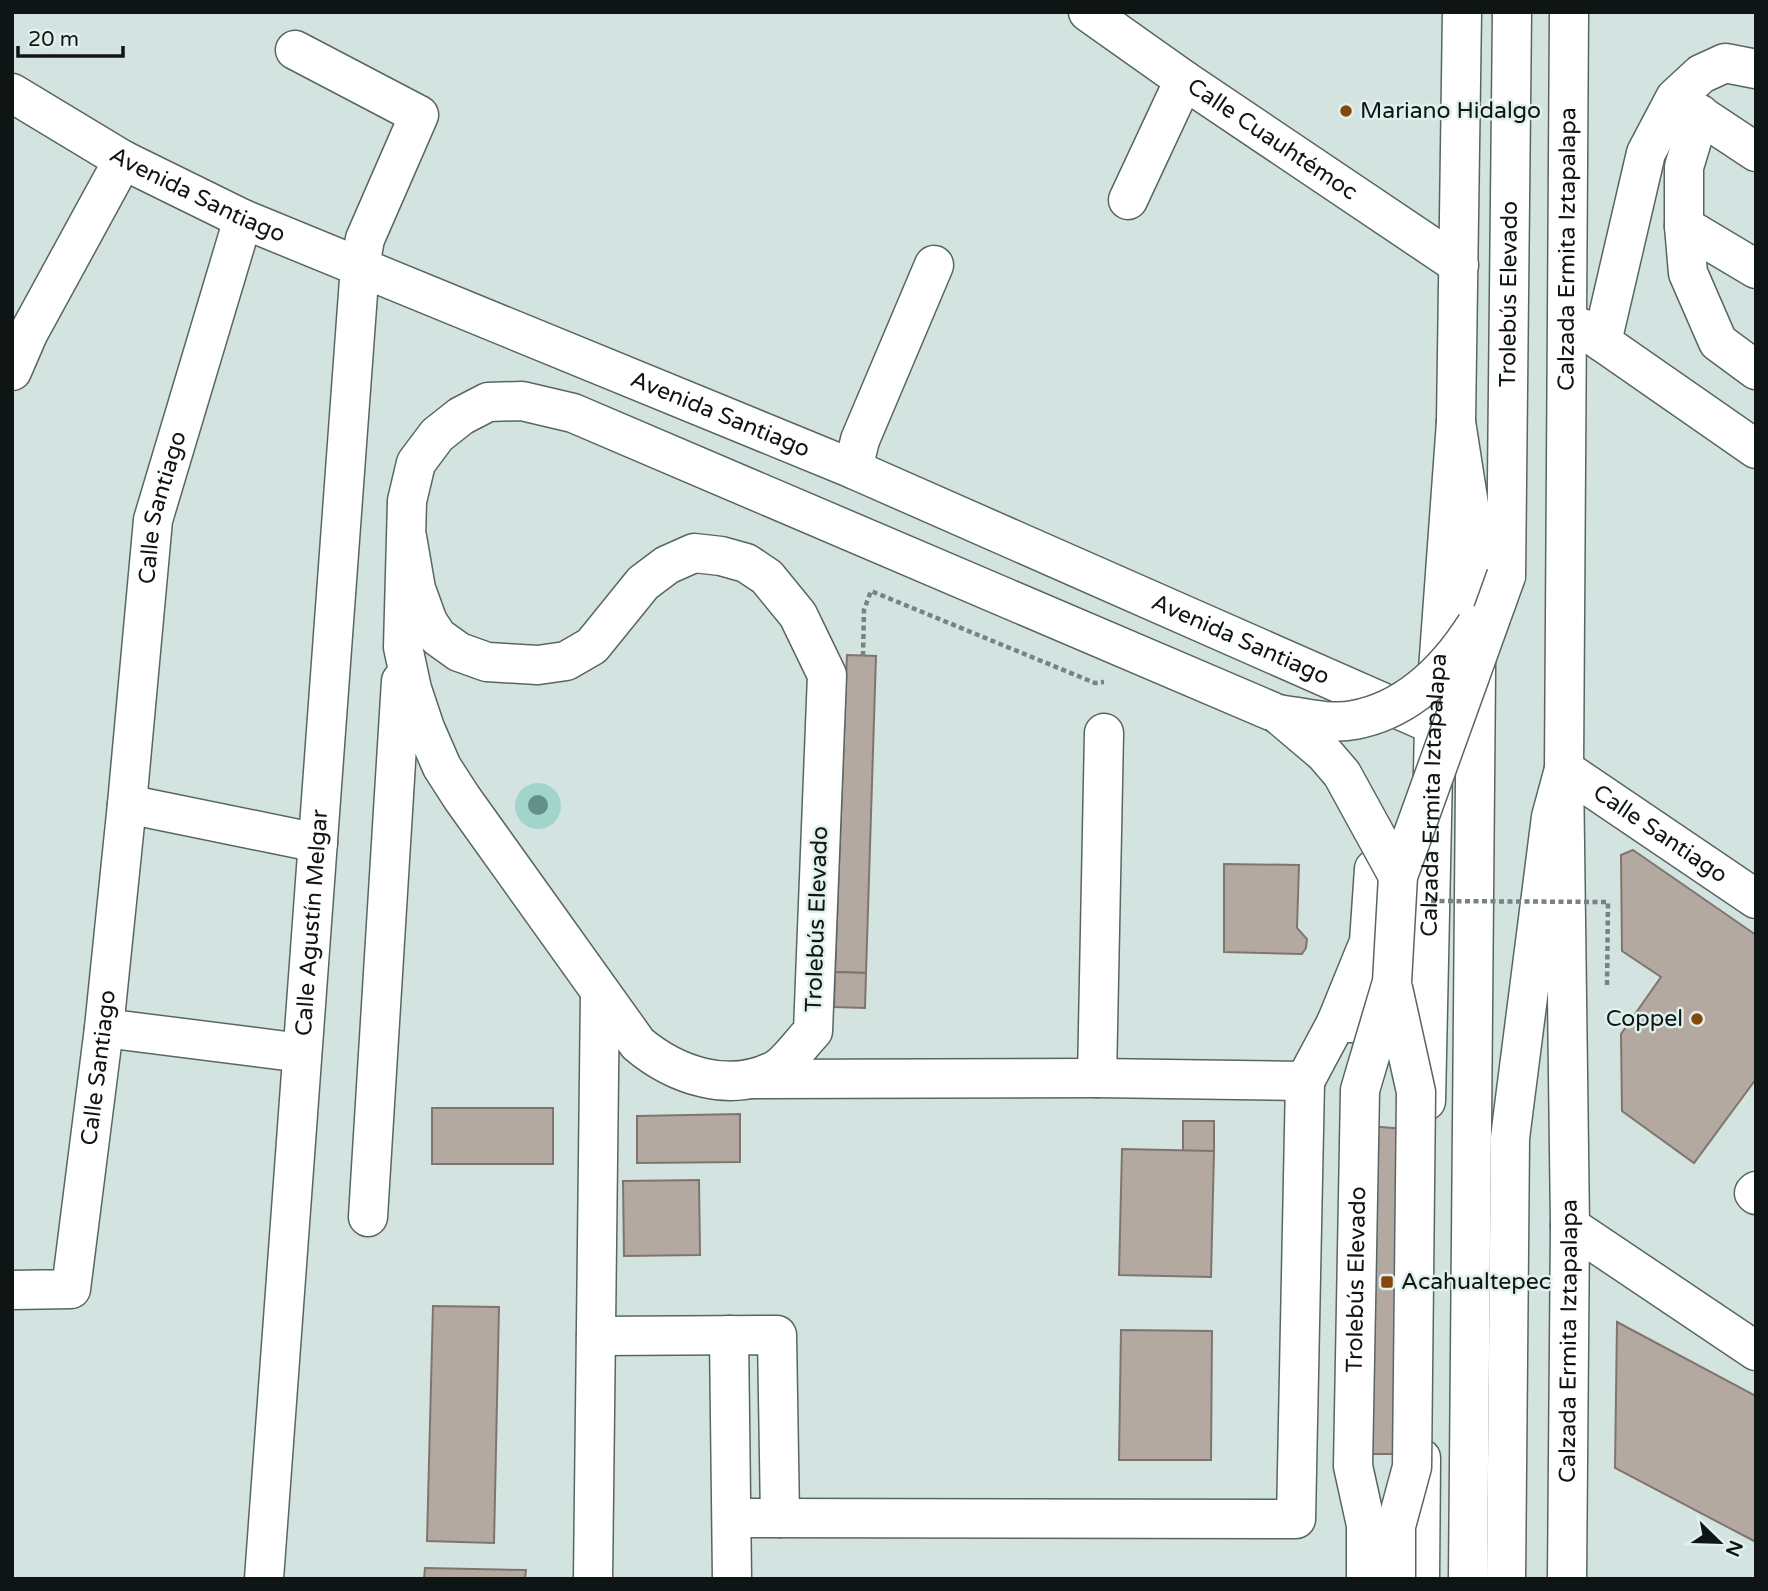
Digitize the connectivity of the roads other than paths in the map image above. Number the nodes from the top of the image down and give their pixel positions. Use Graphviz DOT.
graph roads {
  1 [pos="1088,12"];
  2 [pos="1462,12"];
  3 [pos="1512,12"];
  4 [pos="1569,12"];
  5 [pos="295,50"];
  6 [pos="1756,69"];
  7 [pos="1184,80"];
  8 [pos="12,93"];
  9 [pos="1687,106"];
  10 [pos="1756,152"];
  11 [pos="1645,159"];
  12 [pos="123,160"];
  13 [pos="1684,167"];
  14 [pos="1128,200"];
  15 [pos="243,219"];
  16 [pos="1684,226"];
  17 [pos="934,265"];
  18 [pos="1459,265"];
  19 [pos="360,266"];
  20 [pos="1756,269"];
  21 [pos="1565,316"];
  22 [pos="1602,342"];
  23 [pos="1756,370"];
  24 [pos="12,371"];
  25 [pos="1456,422"];
  26 [pos="1756,450"];
  27 [pos="853,470"];
  28 [pos="407,537"];
  29 [pos="1506,576"];
  30 [pos="403,648"];
  31 [pos="1278,714"];
  32 [pos="1434,725"];
  33 [pos="1104,733"];
  34 [pos="1564,769"];
  35 [pos="127,804"];
  36 [pos="318,843"];
  37 [pos="1416,882"];
  38 [pos="1756,900"];
  39 [pos="1392,982"];
  40 [pos="600,992"];
  41 [pos="1336,1023"];
  42 [pos="1427,1023"];
  43 [pos="104,1028"];
  44 [pos="302,1052"];
  45 [pos="1097,1078"];
  46 [pos="749,1079"];
  47 [pos="1305,1081"];
  48 [pos="368,1217"];
  49 [pos="1570,1226"];
  50 [pos="12,1290"];
  51 [pos="729,1335"];
  52 [pos="596,1336"];
  53 [pos="1756,1351"];
  54 [pos="732,1518"];
  55 [pos="780,1518"];
  56 [pos="264,1579"];
  57 [pos="593,1579"];
  58 [pos="732,1579"];
  59 [pos="1366,1579"];
  60 [pos="1396,1579"];
  61 [pos="1420,1579"];
  62 [pos="1468,1579"];
  63 [pos="1506,1579"];
  64 [pos="1567,1579"];
  1 -- 7 [label="main road, Calle Cuauhtémoc"];
  2 -- 18 [label="main road, Calzada Ermita Iztapalapa"];
  3 -- 29 [label="main road, Trolebús Elevado"];
  4 -- 21 [label="main road, Calzada Ermita Iztapalapa"];
  5 -- 19 [label="main road, Calle Agustín Melgar"];
  6 -- 9 [label="main road"];
  7 -- 14 [label="main road"];
  7 -- 18 [label="main road, Calle Cuauhtémoc"];
  8 -- 12 [label="main road, Avenida Santiago"];
  9 -- 10 [label="main road"];
  9 -- 11 [label="main road"];
  9 -- 13 [label="main road"];
  11 -- 13 [label="main road"];
  11 -- 22 [label="main road"];
  12 -- 15 [label="main road, Avenida Santiago"];
  12 -- 24 [label="main road"];
  13 -- 16 [label="main road"];
  15 -- 19 [label="main road, Avenida Santiago"];
  15 -- 35 [label="main road, Calle Santiago"];
  16 -- 20 [label="main road"];
  16 -- 23 [label="main road"];
  17 -- 27 [label="main road"];
  18 -- 25 [label="main road, Calzada Ermita Iztapalapa"];
  19 -- 27 [label="main road, Avenida Santiago"];
  19 -- 36 [label="main road, Calle Agustín Melgar"];
  21 -- 22 [label="main road"];
  21 -- 34 [label="main road, Calzada Ermita Iztapalapa"];
  22 -- 26 [label="main road"];
  25 -- 32 [label="main road, Calzada Ermita Iztapalapa"];
  25 -- 62 [label="main road"];
  27 -- 32 [label="main road, Avenida Santiago"];
  28 -- 30 [label="main road, Trolebús Elevado"];
  28 -- 31 [label="main road, Trolebús Elevado"];
  28 -- 46 [label="main road, Trolebús Elevado"];
  29 -- 31 [label="main road, Trolebús Elevado, bridge"];
  29 -- 37 [label="main road, Trolebús Elevado, bridge"];
  30 -- 40 [label="main road, Trolebús Elevado"];
  30 -- 48 [label="main road"];
  31 -- 37 [label="main road, Trolebús Elevado, bridge"];
  32 -- 37 [label="main road, Calzada Ermita Iztapalapa"];
  33 -- 45 [label="main road"];
  34 -- 38 [label="main road, Calle Santiago"];
  34 -- 49 [label="main road, Calzada Ermita Iztapalapa"];
  34 -- 63 [label="main road"];
  35 -- 36 [label="main road"];
  35 -- 43 [label="main road, Calle Santiago"];
  36 -- 44 [label="main road, Calle Agustín Melgar"];
  37 -- 39 [label="main road, Trolebús Elevado, bridge"];
  37 -- 41 [label="main road"];
  37 -- 42 [label="main road, Calzada Ermita Iztapalapa"];
  39 -- 59 [label="main road, Trolebús Elevado, bridge"];
  39 -- 60 [label="main road, Trolebús Elevado, bridge"];
  40 -- 46 [label="main road, Trolebús Elevado"];
  40 -- 52 [label="main road"];
  41 -- 42 [label="main road"];
  41 -- 47 [label="main road"];
  42 -- 61 [label="main road, Calzada Ermita Iztapalapa"];
  43 -- 44 [label="main road"];
  43 -- 50 [label="main road, Calle Santiago"];
  44 -- 56 [label="main road, Calle Agustín Melgar"];
  45 -- 46 [label="main road"];
  45 -- 47 [label="main road"];
  47 -- 55 [label="main road"];
  49 -- 53 [label="main road"];
  49 -- 64 [label="main road, Calzada Ermita Iztapalapa"];
  51 -- 52 [label="main road"];
  51 -- 54 [label="main road"];
  51 -- 55 [label="main road"];
  52 -- 57 [label="main road"];
  54 -- 55 [label="main road"];
  54 -- 58 [label="main road"];
}
